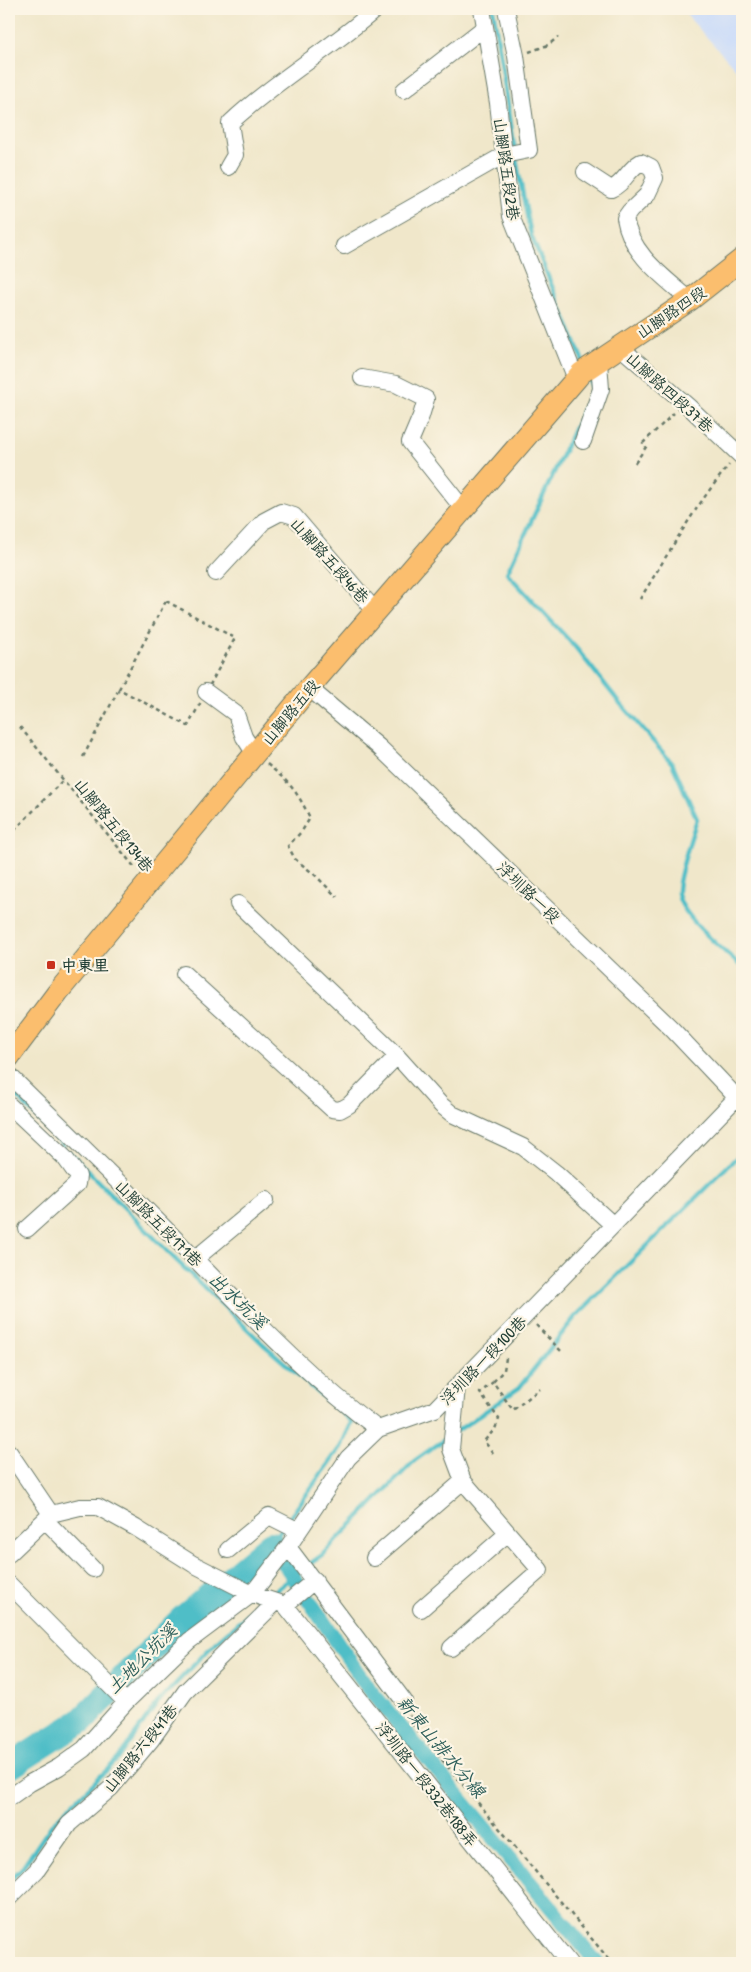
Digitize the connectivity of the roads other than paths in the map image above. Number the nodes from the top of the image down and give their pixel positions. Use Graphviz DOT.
graph roads {
  1 [pos="376,9"];
  2 [pos="482,9"];
  3 [pos="509,10"];
  4 [pos="485,28"];
  5 [pos="404,90"];
  6 [pos="504,155"];
  7 [pos="228,167"];
  8 [pos="585,172"];
  9 [pos="344,246"];
  10 [pos="742,260"];
  11 [pos="690,300"];
  12 [pos="620,347"];
  13 [pos="585,371"];
  14 [pos="362,378"];
  15 [pos="583,441"];
  16 [pos="741,456"];
  17 [pos="464,510"];
  18 [pos="216,573"];
  19 [pos="376,612"];
  20 [pos="310,688"];
  21 [pos="206,692"];
  22 [pos="255,754"];
  23 [pos="238,904"];
  24 [pos="184,974"];
  25 [pos="397,1056"];
  26 [pos="9,1057"];
  27 [pos="9,1075"];
  28 [pos="741,1097"];
  29 [pos="9,1105"];
  30 [pos="266,1200"];
  31 [pos="612,1224"];
  32 [pos="27,1229"];
  33 [pos="195,1259"];
  34 [pos="456,1387"];
  35 [pos="378,1428"];
  36 [pos="9,1452"];
  37 [pos="462,1480"];
  38 [pos="48,1517"];
  39 [pos="299,1531"];
  40 [pos="508,1532"];
  41 [pos="288,1547"];
  42 [pos="228,1550"];
  43 [pos="9,1554"];
  44 [pos="374,1558"];
  45 [pos="93,1569"];
  46 [pos="314,1580"];
  47 [pos="9,1584"];
  48 [pos="252,1594"];
  49 [pos="281,1604"];
  50 [pos="420,1609"];
  51 [pos="451,1648"];
  52 [pos="404,1700"];
  53 [pos="126,1702"];
  54 [pos="9,1798"];
  55 [pos="9,1898"];
  56 [pos="569,1963"];
  1 -- 7 [label="street"];
  2 -- 4 [label="street, 山腳路五段2巷"];
  3 -- 6 [label="street"];
  4 -- 5 [label="street"];
  4 -- 6 [label="street, 山腳路五段2巷"];
  6 -- 9 [label="street"];
  6 -- 13 [label="street, 山腳路五段2巷"];
  8 -- 11 [label="street"];
  10 -- 11 [label="main road, 山腳路四段"];
  11 -- 12 [label="main road, 山腳路四段"];
  12 -- 13 [label="main road, 山腳路四段"];
  12 -- 16 [label="street, 山腳路四段37巷"];
  13 -- 15 [label="street, 山腳路五段2巷"];
  13 -- 17 [label="main road, 山腳路五段"];
  14 -- 17 [label="street"];
  17 -- 19 [label="main road, 山腳路五段"];
  18 -- 19 [label="street, 山腳路五段46巷"];
  19 -- 20 [label="main road, 山腳路五段"];
  20 -- 22 [label="main road, 山腳路五段"];
  20 -- 28 [label="street, 浮圳路一段"];
  21 -- 22 [label="street"];
  22 -- 26 [label="main road, 山腳路五段"];
  23 -- 25 [label="street"];
  24 -- 25 [label="street"];
  25 -- 31 [label="street"];
  27 -- 33 [label="street, 山腳路五段171巷"];
  28 -- 31 [label="street, 浮圳路一段100巷"];
  29 -- 32 [label="street"];
  30 -- 33 [label="street"];
  31 -- 34 [label="street, 浮圳路一段100巷"];
  33 -- 35 [label="street, 山腳路五段171巷"];
  34 -- 35 [label="street, 浮圳路一段100巷"];
  34 -- 37 [label="street"];
  35 -- 39 [label="street, 浮圳路一段100巷"];
  36 -- 38 [label="street"];
  37 -- 40 [label="street"];
  37 -- 44 [label="street"];
  38 -- 43 [label="street"];
  38 -- 45 [label="street"];
  38 -- 48 [label="street"];
  39 -- 41 [label="street, 浮圳路一段100巷"];
  39 -- 42 [label="street"];
  40 -- 50 [label="street"];
  40 -- 51 [label="street"];
  41 -- 46 [label="street"];
  41 -- 48 [label="street, 浮圳路一段100巷"];
  46 -- 49 [label="street, 山腳路六段41巷"];
  46 -- 52 [label="street"];
  47 -- 53 [label="street"];
  48 -- 49 [label="street"];
  48 -- 53 [label="street, 浮圳路一段100巷"];
  49 -- 55 [label="street, 山腳路六段41巷"];
  49 -- 56 [label="street, 浮圳路一段332巷188弄"];
  53 -- 54 [label="street, 浮圳路一段100巷"];
}
